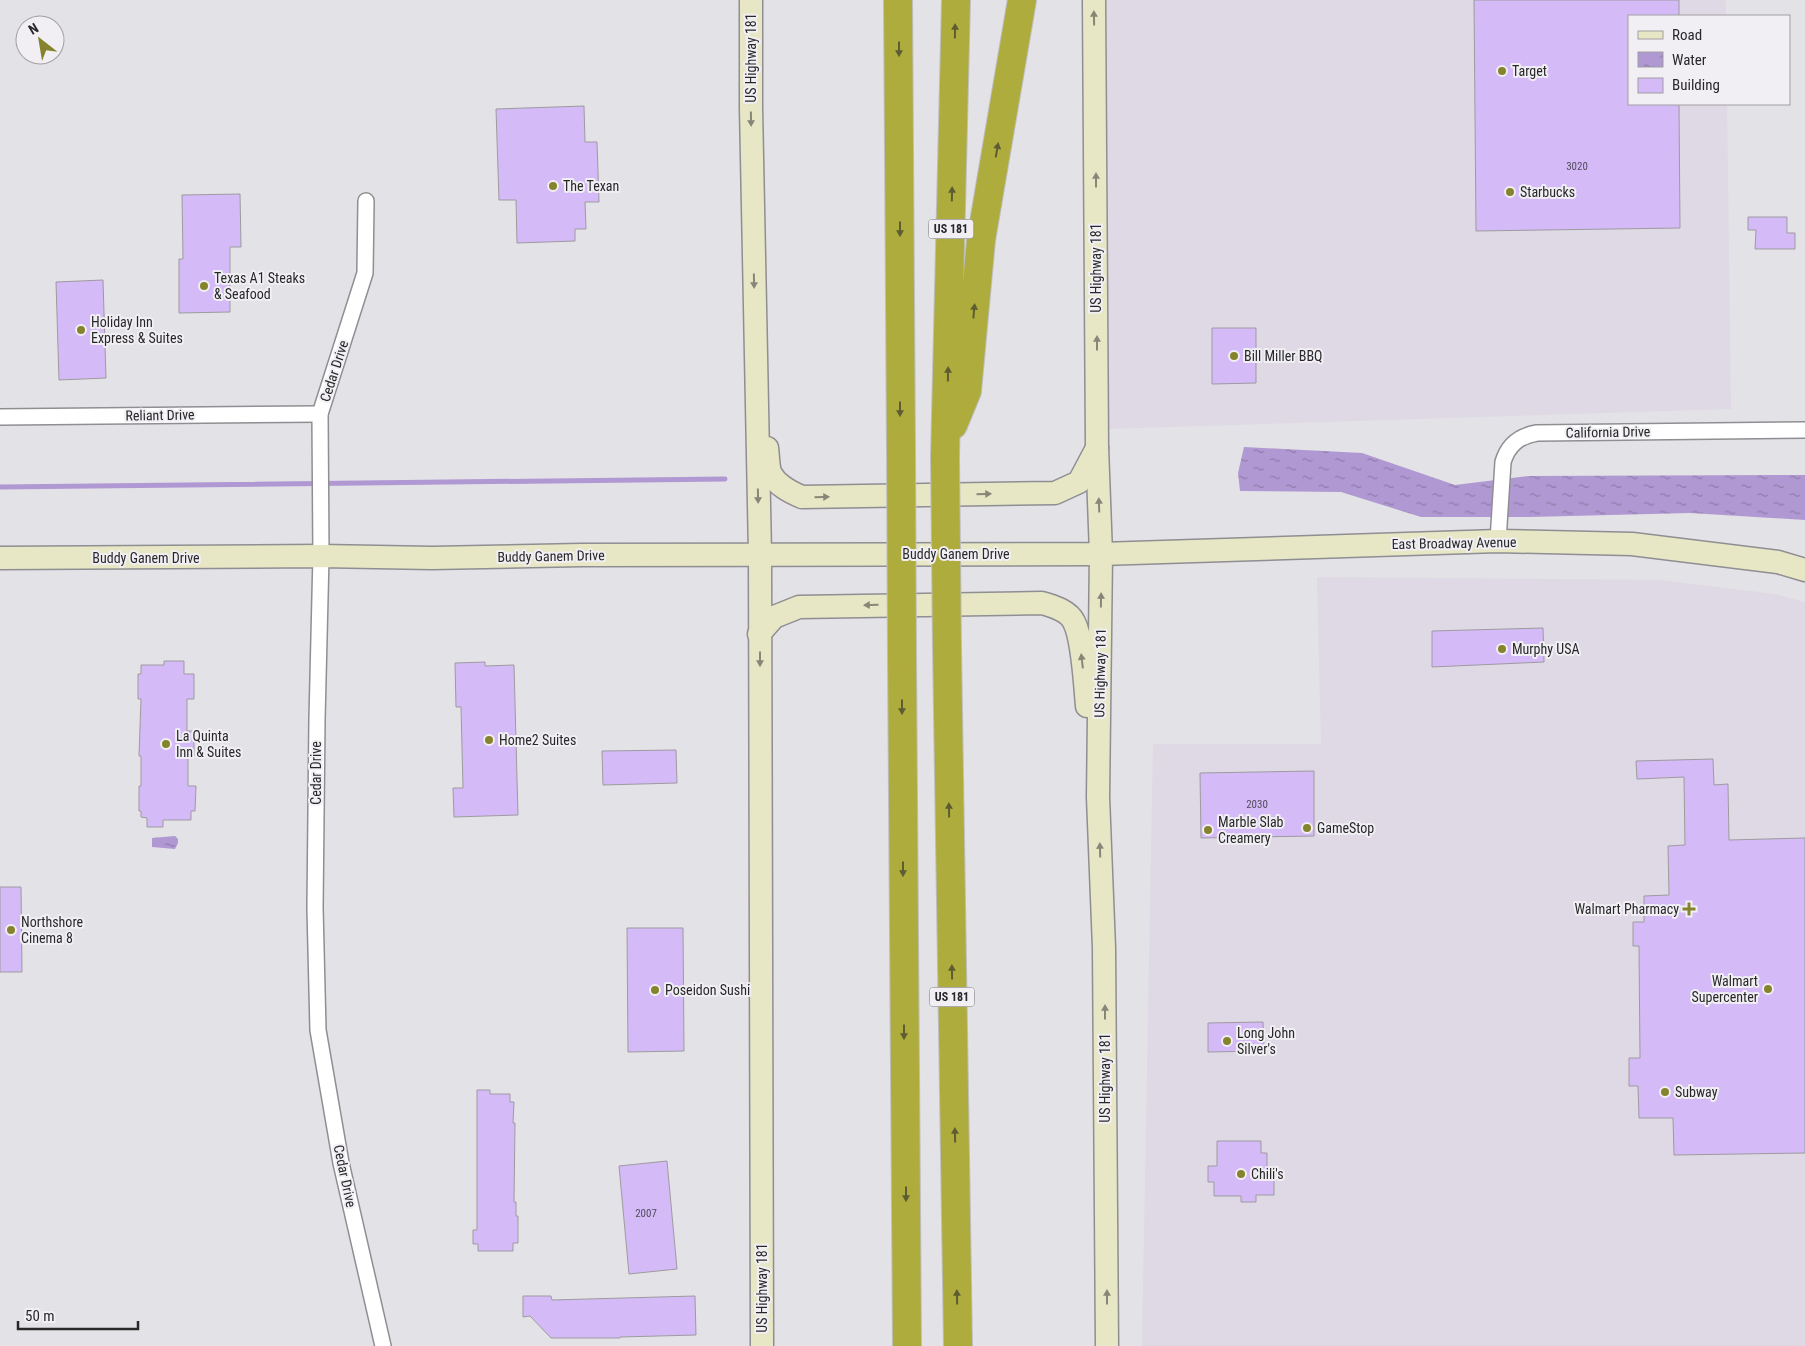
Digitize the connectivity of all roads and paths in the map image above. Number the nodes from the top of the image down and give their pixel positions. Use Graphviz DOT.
graph roads {
  1 [pos="751,0"];
  2 [pos="956,0"];
  3 [pos="1022,0"];
  4 [pos="1094,0"];
  5 [pos="897,3"];
  6 [pos="366,201"];
  7 [pos="756,363"];
  8 [pos="320,414"];
  9 [pos="0,417"];
  10 [pos="1805,430"];
  11 [pos="1097,447"];
  12 [pos="946,450"];
  13 [pos="1499,530"];
  14 [pos="760,554"];
  15 [pos="1101,554"];
  16 [pos="321,556"];
  17 [pos="0,558"];
  18 [pos="1805,570"];
  19 [pos="759,634"];
  20 [pos="1098,797"];
  21 [pos="383,1346"];
  22 [pos="762,1346"];
  23 [pos="907,1346"];
  24 [pos="958,1346"];
  25 [pos="1107,1346"];
  1 -- 7 [label="main road, US Highway 181, one-way"];
  12 -- 2 [label="highway, US 181, one-way"];
  12 -- 3 [label="highway, one-way"];
  11 -- 4 [label="main road, US Highway 181, one-way"];
  5 -- 23 [label="highway, one-way, bridge"];
  6 -- 8 [label="street, Cedar Drive"];
  7 -- 11 [label="main road, one-way"];
  7 -- 14 [label="main road, US Highway 181, one-way"];
  8 -- 9 [label="street, Reliant Drive"];
  8 -- 16 [label="street, Cedar Drive"];
  10 -- 13 [label="street, California Drive"];
  15 -- 11 [label="main road, US Highway 181, one-way"];
  24 -- 12 [label="highway, US 181, one-way, bridge"];
  13 -- 15 [label="main road, East Broadway Avenue"];
  13 -- 18 [label="main road, East Broadway Avenue"];
  14 -- 15 [label="main road, Buddy Ganem Drive"];
  14 -- 16 [label="main road, Buddy Ganem Drive"];
  14 -- 19 [label="main road, US Highway 181"];
  20 -- 15 [label="main road, US Highway 181, one-way"];
  16 -- 17 [label="main road, Buddy Ganem Drive"];
  16 -- 21 [label="street, Cedar Drive"];
  20 -- 19 [label="main road, one-way"];
  19 -- 22 [label="main road, US Highway 181, one-way"];
  25 -- 20 [label="main road, US Highway 181, one-way"];
}
